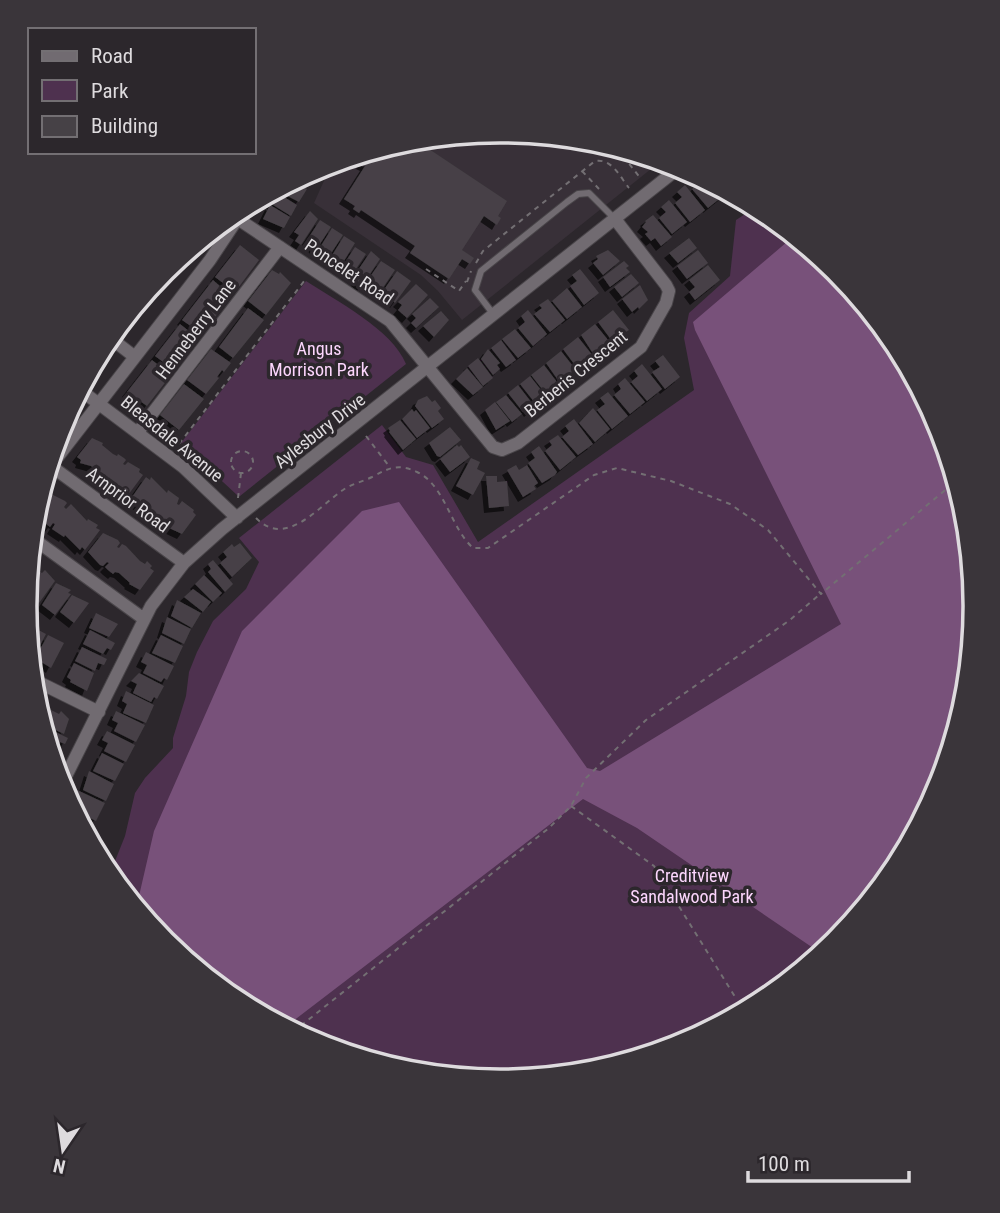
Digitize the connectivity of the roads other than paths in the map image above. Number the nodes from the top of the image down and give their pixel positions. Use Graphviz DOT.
graph roads {
  1 [pos="669,176"];
  2 [pos="615,219"];
  3 [pos="242,222"];
  4 [pos="230,230"];
  5 [pos="280,247"];
  6 [pos="494,315"];
  7 [pos="118,344"];
  8 [pos="135,357"];
  9 [pos="428,367"];
  10 [pos="89,395"];
  11 [pos="99,403"];
  12 [pos="138,432"];
  13 [pos="70,433"];
  14 [pos="57,474"];
  15 [pos="237,518"];
  16 [pos="41,545"];
  17 [pos="184,563"];
  18 [pos="144,620"];
  19 [pos="44,685"];
  20 [pos="99,712"];
  21 [pos="68,773"];
  1 -- 2 [label="street, Aylesbury Drive"];
  2 -- 6 [label="street, Aylesbury Drive"];
  2 -- 6 [label="lane"];
  2 -- 9 [label="street, Berberis Crescent"];
  3 -- 5 [label="street, Poncelet Road"];
  4 -- 8 [label="street"];
  5 -- 9 [label="street, Poncelet Road"];
  5 -- 12 [label="street, Henneberry Lane"];
  6 -- 9 [label="street, Aylesbury Drive"];
  7 -- 8 [label="street"];
  8 -- 11 [label="street"];
  9 -- 15 [label="street, Aylesbury Drive"];
  10 -- 11 [label="street, Bleasdale Avenue"];
  11 -- 12 [label="street, Bleasdale Avenue"];
  11 -- 13 [label="street"];
  12 -- 15 [label="street, Bleasdale Avenue"];
  14 -- 17 [label="street, Arnprior Road"];
  15 -- 17 [label="street, Aylesbury Drive"];
  16 -- 18 [label="street"];
  17 -- 18 [label="street, Aylesbury Drive"];
  18 -- 20 [label="street, Aylesbury Drive"];
  19 -- 20 [label="street"];
  20 -- 21 [label="street, Aylesbury Drive"];
}
